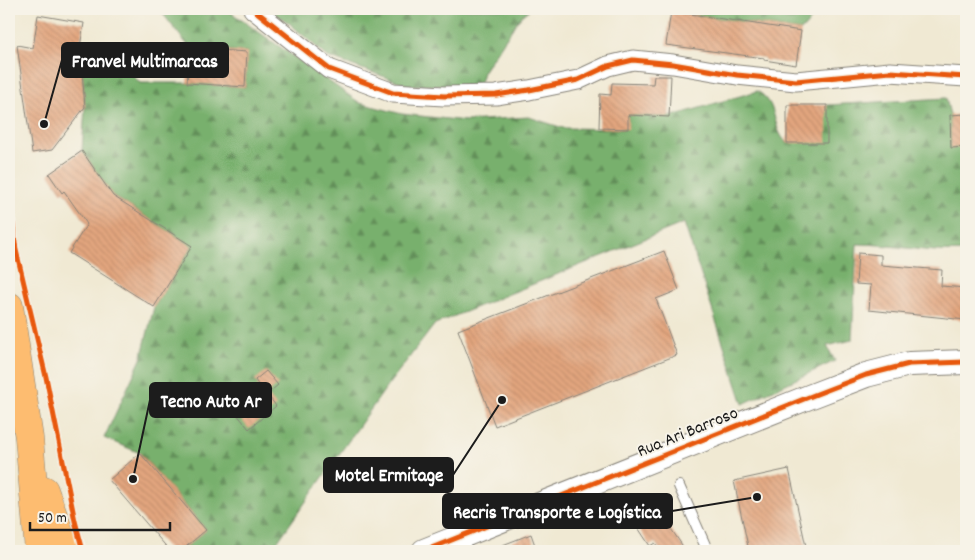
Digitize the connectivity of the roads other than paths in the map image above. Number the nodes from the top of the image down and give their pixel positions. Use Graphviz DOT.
graph roads {
  1 [pos="253,9"];
  2 [pos="966,78"];
  3 [pos="9,306"];
  4 [pos="966,362"];
  5 [pos="29,438"];
  6 [pos="679,486"];
  7 [pos="705,545"];
  8 [pos="39,551"];
  9 [pos="66,551"];
  10 [pos="424,551"];
  1 -- 2 [label="street"];
  3 -- 5 [label="main road"];
  4 -- 10 [label="street, Rua Ari Barroso"];
  5 -- 8 [label="main road"];
  5 -- 9 [label="main road"];
  6 -- 7 [label="lane"];
}
